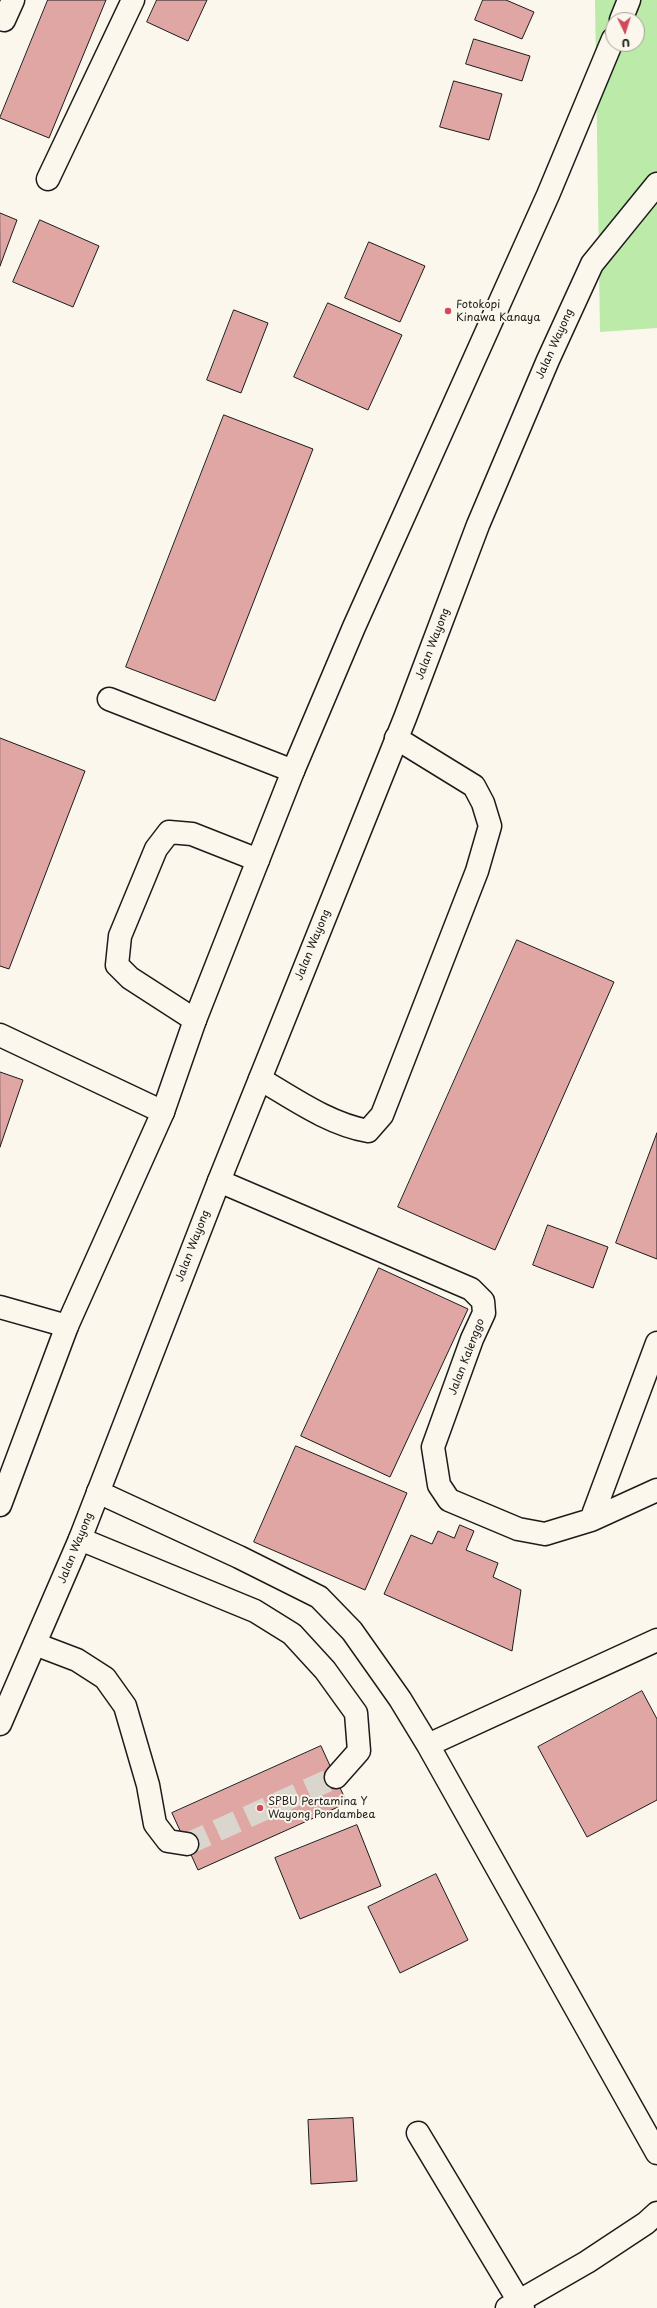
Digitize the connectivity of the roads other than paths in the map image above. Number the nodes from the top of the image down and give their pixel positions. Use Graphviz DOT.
graph roads {
  1 [pos="13,0"];
  2 [pos="133,0"];
  3 [pos="629,0"];
  4 [pos="624,12"];
  5 [pos="4,20"];
  6 [pos="608,52"];
  7 [pos="48,179"];
  8 [pos="657,184"];
  9 [pos="109,699"];
  10 [pos="396,738"];
  11 [pos="293,771"];
  12 [pos="258,860"];
  13 [pos="195,1020"];
  14 [pos="0,1035"];
  15 [pos="260,1079"];
  16 [pos="163,1112"];
  17 [pos="219,1181"];
  18 [pos="0,1307"];
  19 [pos="67,1326"];
  20 [pos="655,1355"];
  21 [pos="657,1490"];
  22 [pos="98,1492"];
  23 [pos="0,1505"];
  24 [pos="592,1520"];
  25 [pos="80,1539"];
  26 [pos="657,1640"];
  27 [pos="35,1644"];
  28 [pos="0,1724"];
  29 [pos="428,1745"];
  30 [pos="336,1777"];
  31 [pos="187,1844"];
  32 [pos="418,2133"];
  33 [pos="657,2153"];
  34 [pos="657,2213"];
  35 [pos="516,2306"];
  1 -- 5 [label="main road"];
  2 -- 7 [label="main road"];
  3 -- 4 [label="main road"];
  6 -- 11 [label="main road"];
  8 -- 10 [label="main road, Jalan Wayong"];
  9 -- 11 [label="main road"];
  10 -- 15 [label="main road, Jalan Wayong"];
  10 -- 15 [label="main road"];
  11 -- 12 [label="main road"];
  12 -- 13 [label="main road"];
  12 -- 13 [label="main road"];
  13 -- 16 [label="main road"];
  14 -- 16 [label="main road"];
  15 -- 17 [label="main road, Jalan Wayong"];
  16 -- 19 [label="main road"];
  17 -- 22 [label="main road, Jalan Wayong"];
  17 -- 24 [label="main road, Jalan Kalenggo"];
  18 -- 19 [label="main road"];
  19 -- 23 [label="main road"];
  20 -- 24 [label="main road"];
  21 -- 24 [label="main road, Jalan Kalenggo"];
  22 -- 25 [label="main road, Jalan Wayong"];
  22 -- 29 [label="main road"];
  25 -- 27 [label="main road, Jalan Wayong"];
  25 -- 30 [label="main road"];
  26 -- 29 [label="main road"];
  27 -- 28 [label="main road, Jalan Wayong"];
  27 -- 31 [label="main road"];
  29 -- 33 [label="main road"];
  32 -- 35 [label="main road"];
  34 -- 35 [label="main road"];
}
